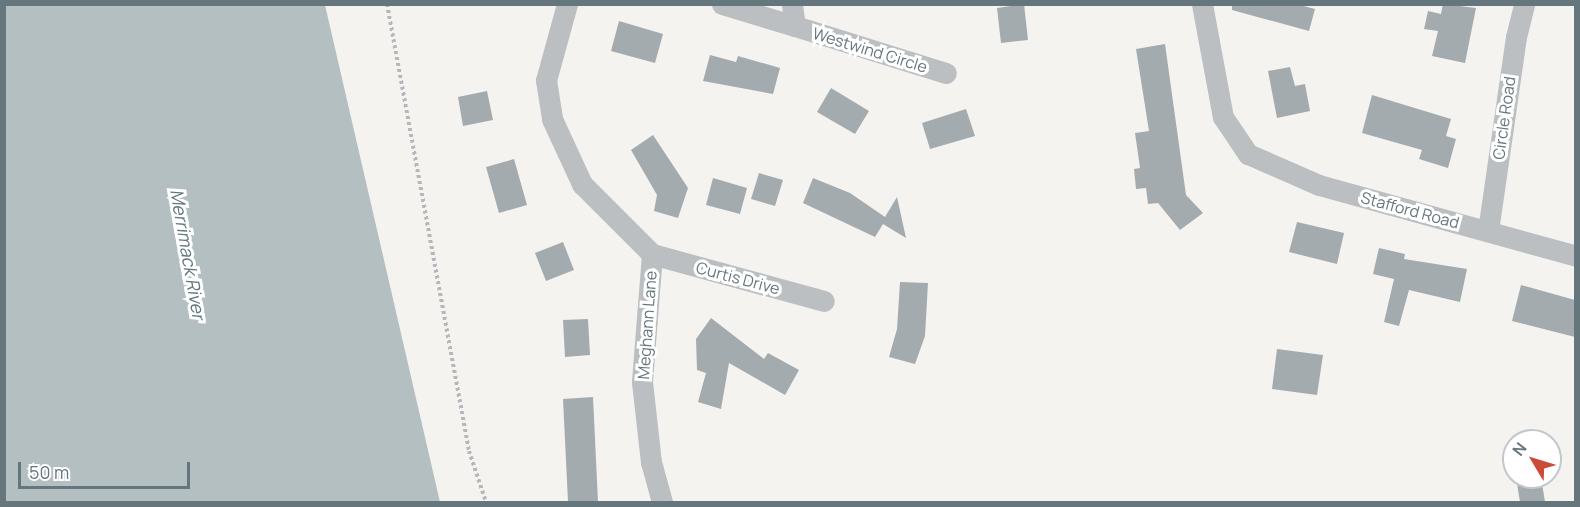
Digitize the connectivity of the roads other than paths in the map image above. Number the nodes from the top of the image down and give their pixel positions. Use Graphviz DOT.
graph roads {
  1 [pos="567,4"];
  2 [pos="722,4"];
  3 [pos="792,4"];
  4 [pos="1202,4"];
  5 [pos="1524,4"];
  6 [pos="795,26"];
  7 [pos="946,73"];
  8 [pos="1488,231"];
  9 [pos="652,254"];
  10 [pos="1575,256"];
  11 [pos="824,301"];
  12 [pos="662,502"];
  1 -- 9 [label="street, Meghann Lane"];
  2 -- 6 [label="street, Westwind Circle"];
  3 -- 6 [label="street"];
  4 -- 8 [label="street, Stafford Road"];
  5 -- 8 [label="street, Circle Road"];
  6 -- 7 [label="street, Westwind Circle"];
  8 -- 10 [label="street, Stafford Road"];
  9 -- 11 [label="street, Curtis Drive"];
  9 -- 12 [label="street, Meghann Lane"];
}
